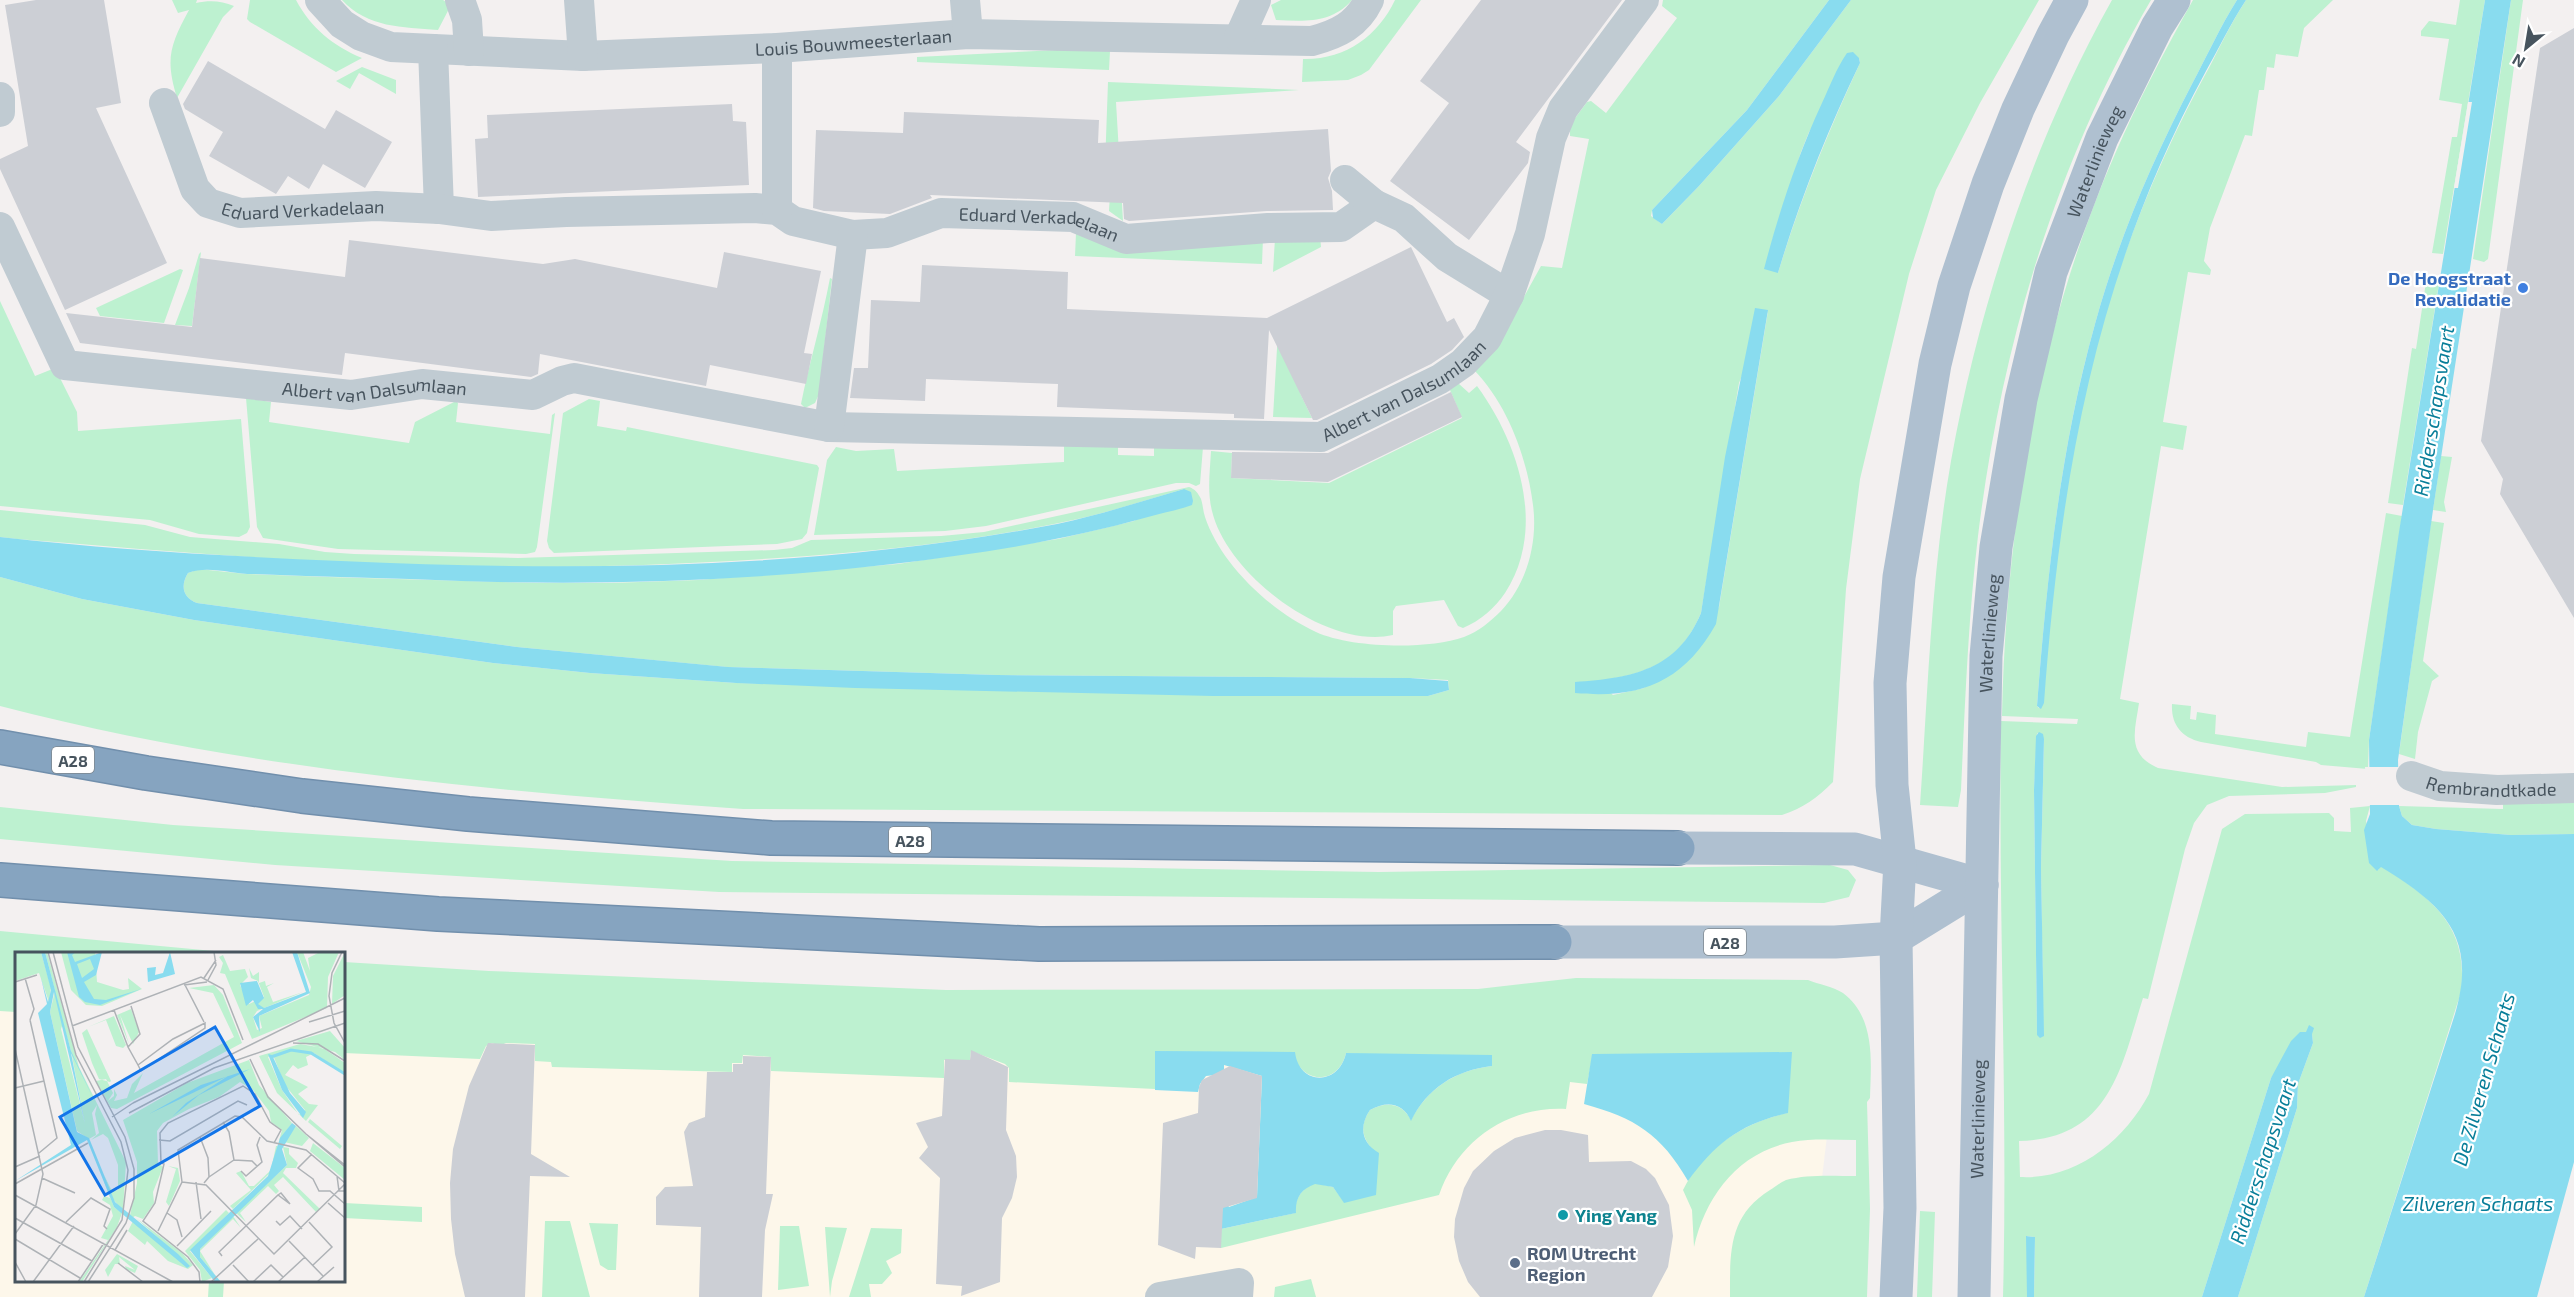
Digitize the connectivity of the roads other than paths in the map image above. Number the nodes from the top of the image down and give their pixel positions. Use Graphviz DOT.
graph roads {
  1 [pos="320,0"];
  2 [pos="460,0"];
  3 [pos="579,0"];
  4 [pos="965,0"];
  5 [pos="1256,0"];
  6 [pos="1370,0"];
  7 [pos="1644,0"];
  8 [pos="2072,0"];
  9 [pos="2174,0"];
  10 [pos="968,34"];
  11 [pos="1239,38"];
  12 [pos="777,48"];
  13 [pos="433,50"];
  14 [pos="470,51"];
  15 [pos="583,56"];
  16 [pos="0,97"];
  17 [pos="164,103"];
  18 [pos="0,112"];
  19 [pos="1345,180"];
  20 [pos="1374,204"];
  21 [pos="439,209"];
  22 [pos="777,210"];
  23 [pos="0,227"];
  24 [pos="853,235"];
  25 [pos="1509,295"];
  26 [pos="829,427"];
  27 [pos="0,747"];
  28 [pos="2411,776"];
  29 [pos="2574,788"];
  30 [pos="1678,848"];
  31 [pos="1900,861"];
  32 [pos="0,880"];
  33 [pos="1982,885"];
  34 [pos="1896,938"];
  35 [pos="1555,942"];
  36 [pos="1239,1290"];
  37 [pos="1160,1297"];
  38 [pos="1896,1297"];
  39 [pos="1974,1297"];
  1 -- 13 [label="street, Louis Bouwmeesterlaan"];
  2 -- 14 [label="street"];
  3 -- 15 [label="street"];
  4 -- 10 [label="street"];
  5 -- 11 [label="street"];
  6 -- 11 [label="street, Louis Bouwmeesterlaan"];
  7 -- 25 [label="street, Albert van Dalsumlaan"];
  8 -- 31 [label="main road"];
  9 -- 33 [label="main road, Waterlinieweg"];
  10 -- 11 [label="street, Louis Bouwmeesterlaan"];
  10 -- 12 [label="street, Louis Bouwmeesterlaan"];
  12 -- 15 [label="street, Louis Bouwmeesterlaan"];
  12 -- 22 [label="street"];
  13 -- 14 [label="street, Louis Bouwmeesterlaan"];
  13 -- 21 [label="street"];
  14 -- 15 [label="street, Louis Bouwmeesterlaan"];
  16 -- 18 [label="street"];
  17 -- 21 [label="street, Eduard Verkadelaan"];
  19 -- 20 [label="street"];
  20 -- 24 [label="street, Eduard Verkadelaan"];
  20 -- 25 [label="street"];
  21 -- 22 [label="street, Eduard Verkadelaan"];
  22 -- 24 [label="street, Eduard Verkadelaan"];
  23 -- 26 [label="street, Albert van Dalsumlaan"];
  24 -- 26 [label="street"];
  25 -- 26 [label="street, Albert van Dalsumlaan"];
  27 -- 30 [label="highway, A28"];
  28 -- 29 [label="street, Rembrandtkade"];
  30 -- 31 [label="main road, A28"];
  31 -- 33 [label="main road, A28"];
  31 -- 34 [label="main road"];
  32 -- 35 [label="highway, A28"];
  33 -- 34 [label="main road, A28"];
  33 -- 39 [label="main road, Waterlinieweg"];
  34 -- 35 [label="main road, A28"];
  34 -- 38 [label="main road"];
  36 -- 37 [label="street"];
}
